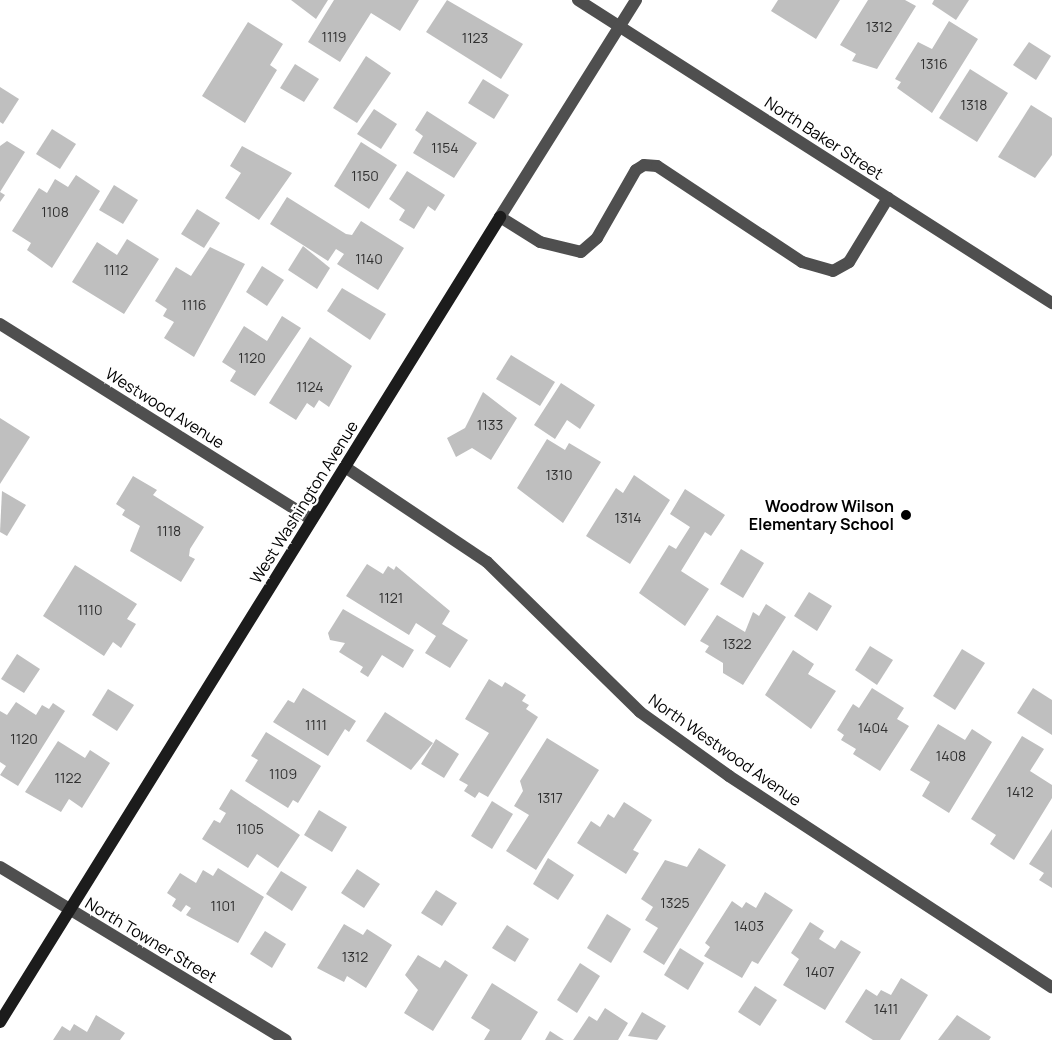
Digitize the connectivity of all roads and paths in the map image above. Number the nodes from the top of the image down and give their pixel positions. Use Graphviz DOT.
graph roads {
  1 [pos="578,0"];
  2 [pos="636,0"];
  3 [pos="619,26"];
  4 [pos="888,198"];
  5 [pos="500,217"];
  6 [pos="1052,303"];
  7 [pos="0,324"];
  8 [pos="345,467"];
  9 [pos="312,520"];
  10 [pos="0,867"];
  11 [pos="69,910"];
  12 [pos="1052,987"];
  13 [pos="0,1022"];
  14 [pos="286,1040"];
  1 -- 3 [label="street, North Baker Street"];
  2 -- 3 [label="street, West Washington Avenue"];
  3 -- 4 [label="street, North Baker Street"];
  3 -- 5 [label="street, West Washington Avenue"];
  4 -- 5 [label="street"];
  4 -- 6 [label="street, North Baker Street"];
  5 -- 8 [label="street, West Washington Avenue"];
  7 -- 9 [label="street, Westwood Avenue"];
  8 -- 9 [label="street, West Washington Avenue"];
  8 -- 12 [label="street, North Westwood Avenue"];
  9 -- 11 [label="street, West Washington Avenue"];
  10 -- 11 [label="street, North Towner Street"];
  11 -- 13 [label="street, West Washington Avenue"];
  11 -- 14 [label="street, North Towner Street"];
}
